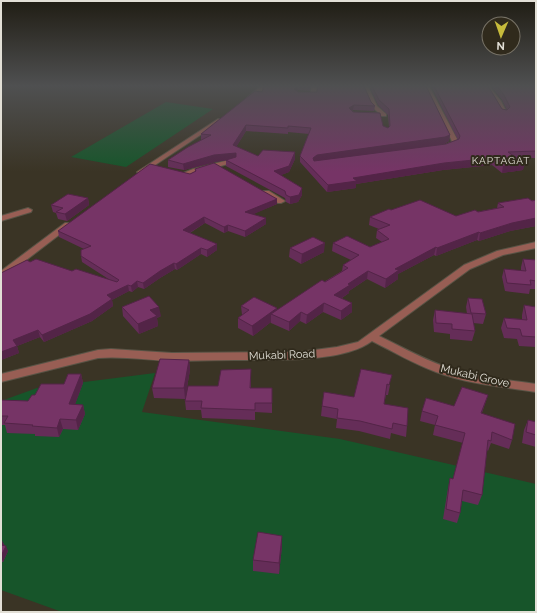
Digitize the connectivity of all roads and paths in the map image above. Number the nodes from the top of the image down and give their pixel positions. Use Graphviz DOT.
graph roads {
  1 [pos="226,115"];
  2 [pos="374,115"];
  3 [pos="384,115"];
  4 [pos="441,115"];
  5 [pos="385,123"];
  6 [pos="438,148"];
  7 [pos="233,161"];
  8 [pos="215,165"];
  9 [pos="149,166"];
  10 [pos="163,170"];
  11 [pos="228,172"];
  12 [pos="185,174"];
  13 [pos="132,179"];
  14 [pos="261,190"];
  15 [pos="281,201"];
  16 [pos="28,210"];
  17 [pos="77,218"];
  18 [pos="1,219"];
  19 [pos="536,245"];
  20 [pos="1,275"];
  21 [pos="372,337"];
  22 [pos="3,376"];
  23 [pos="536,388"];
  1 -- 9 [label="street"];
  2 -- 3 [label="street"];
  3 -- 5 [label="street"];
  4 -- 6 [label="street"];
  7 -- 8 [label="street"];
  8 -- 11 [label="street"];
  8 -- 12 [label="street"];
  9 -- 10 [label="street"];
  9 -- 13 [label="street"];
  14 -- 15 [label="street"];
  16 -- 18 [label="street"];
  17 -- 20 [label="street"];
  19 -- 21 [label="street, Mukabi Road"];
  21 -- 22 [label="street, Mukabi Road"];
  21 -- 23 [label="street, Mukabi Grove"];
}
